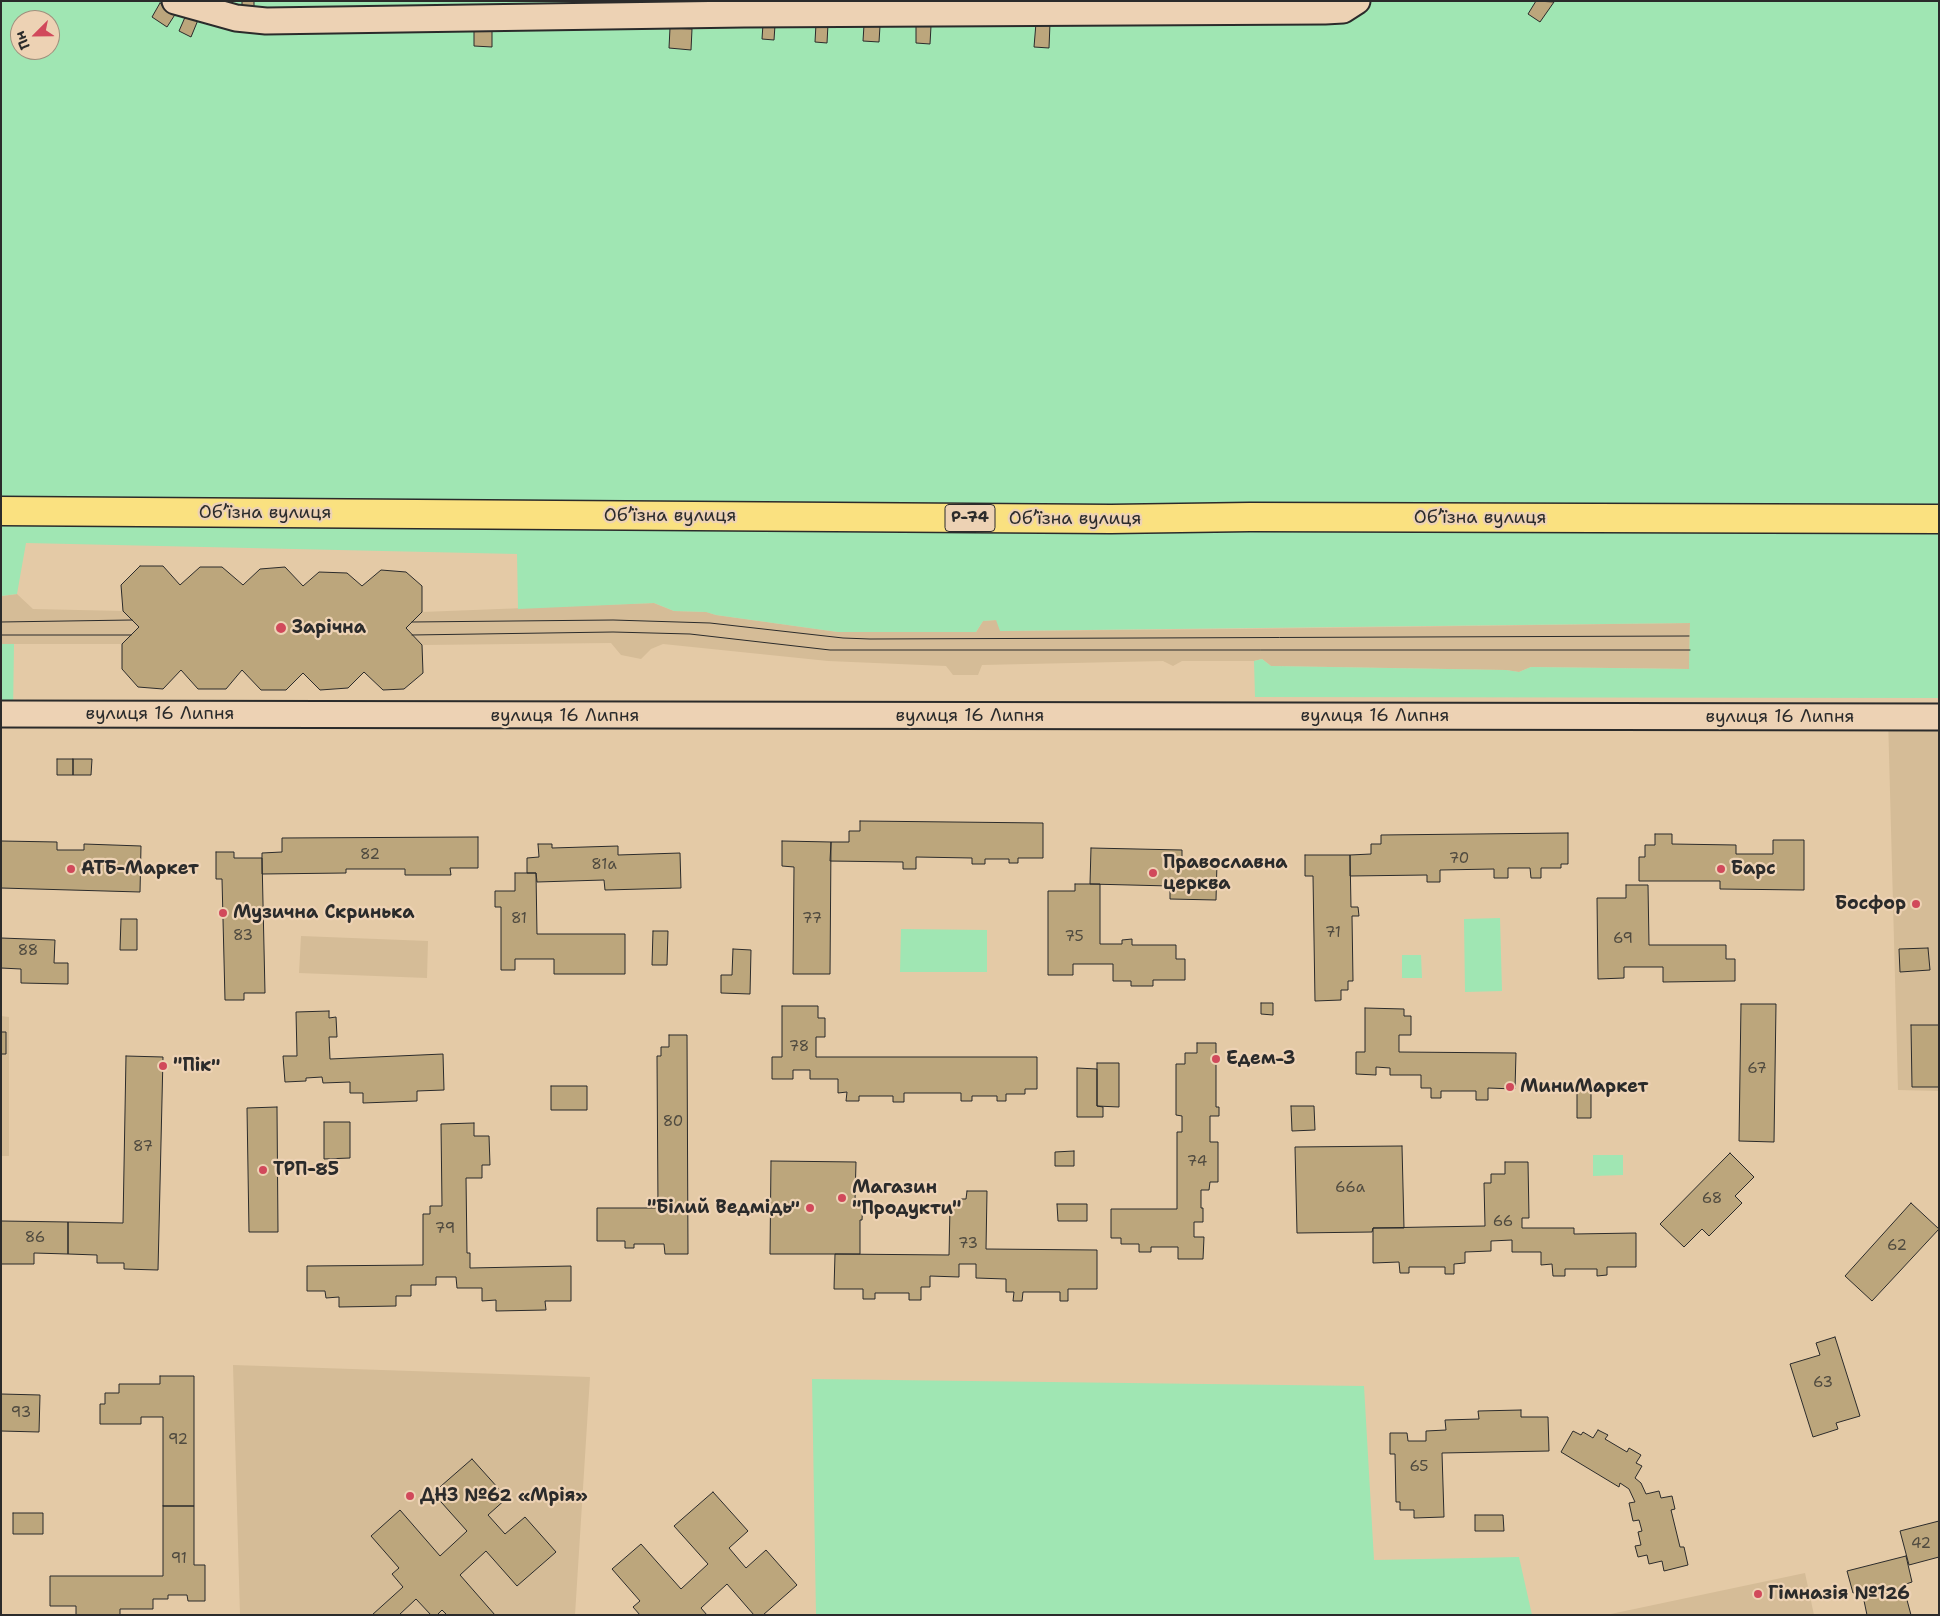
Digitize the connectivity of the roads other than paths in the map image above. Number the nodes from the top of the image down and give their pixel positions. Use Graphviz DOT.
graph roads {
  1 [pos="175,1"];
  2 [pos="1357,1"];
  3 [pos="1,511"];
  4 [pos="1939,519"];
  5 [pos="1,714"];
  6 [pos="1939,717"];
  1 -- 2 [label="street"];
  3 -- 4 [label="main road, Обʼїзна вулиця / Р-74"];
  5 -- 6 [label="street, вулиця 16 Липня"];
}
